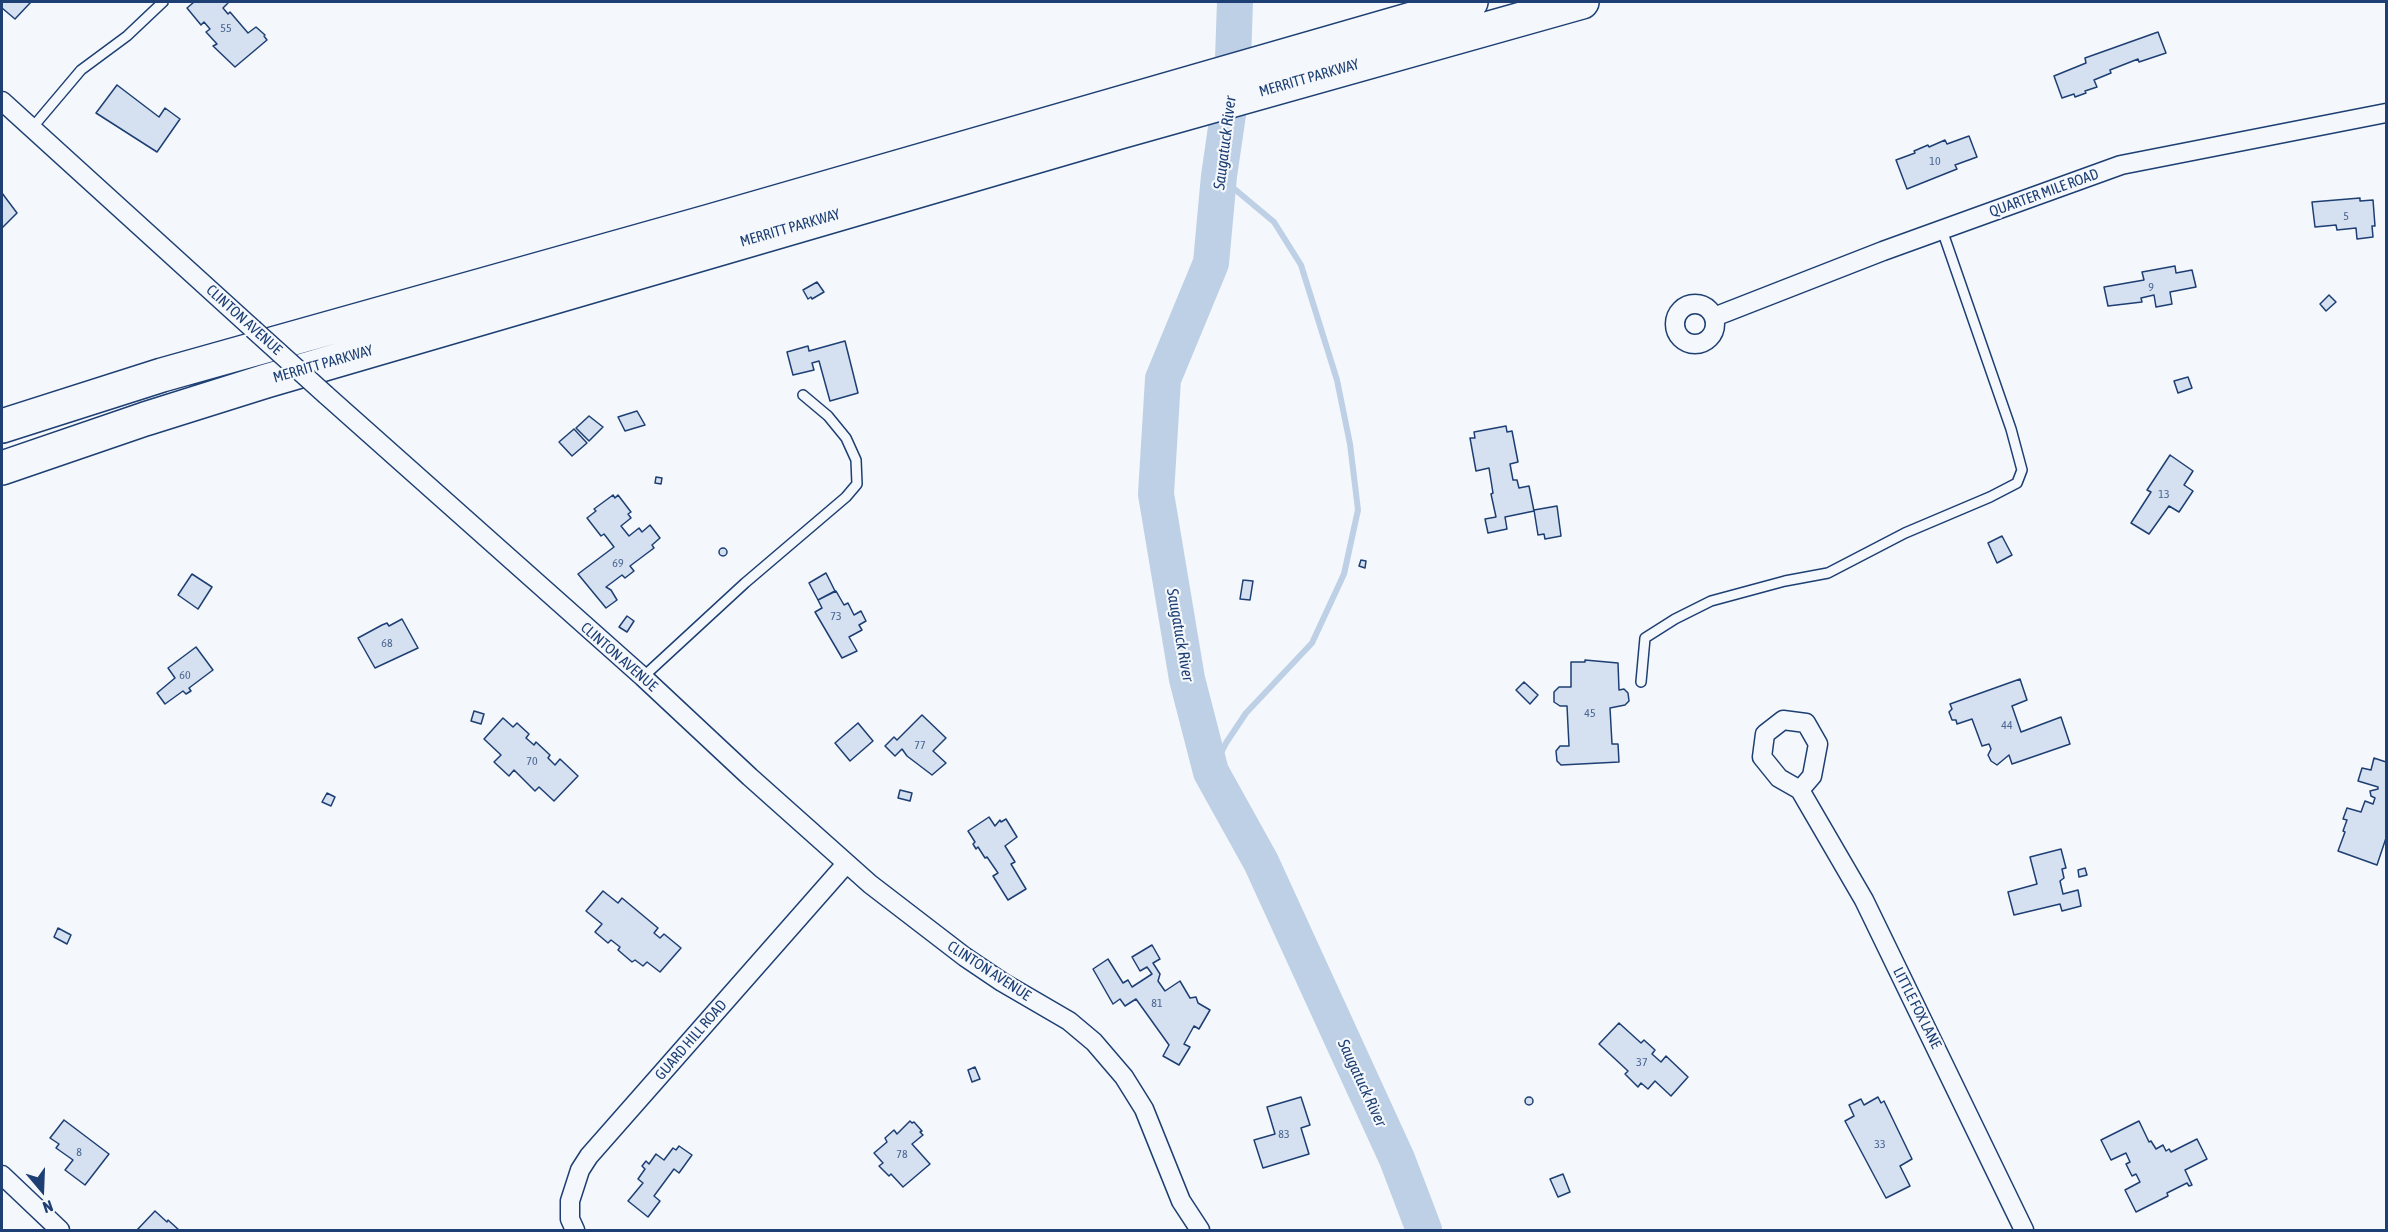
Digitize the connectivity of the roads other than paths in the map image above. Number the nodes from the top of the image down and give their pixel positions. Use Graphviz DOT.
graph roads {
  1 [pos="163,2"];
  2 [pos="1471,2"];
  3 [pos="1582,2"];
  4 [pos="1335,55"];
  5 [pos="2,101"];
  6 [pos="2386,113"];
  7 [pos="1117,118"];
  8 [pos="32,129"];
  9 [pos="1942,230"];
  10 [pos="1714,317"];
  11 [pos="803,394"];
  12 [pos="2,426"];
  13 [pos="2,468"];
  14 [pos="643,676"];
  15 [pos="1641,682"];
  16 [pos="1800,790"];
  17 [pos="846,864"];
  18 [pos="2,1175"];
  19 [pos="60,1230"];
  20 [pos="575,1230"];
  21 [pos="1200,1230"];
  22 [pos="2024,1230"];
  1 -- 8 [label="lane"];
  2 -- 4 [label="highway, MERRITT PARKWAY"];
  3 -- 4 [label="highway, MERRITT PARKWAY"];
  4 -- 7 [label="highway, MERRITT PARKWAY"];
  5 -- 8 [label="street, CLINTON AVENUE"];
  6 -- 9 [label="street, QUARTER MILE ROAD"];
  7 -- 12 [label="highway, MERRITT PARKWAY"];
  7 -- 13 [label="highway, MERRITT PARKWAY"];
  8 -- 14 [label="street, CLINTON AVENUE, bridge"];
  9 -- 10 [label="street, QUARTER MILE ROAD"];
  9 -- 15 [label="lane"];
  11 -- 14 [label="lane"];
  14 -- 17 [label="street, CLINTON AVENUE"];
  16 -- 22 [label="street, LITTLE FOX LANE"];
  17 -- 20 [label="street, GUARD HILL ROAD"];
  17 -- 21 [label="street, CLINTON AVENUE"];
  18 -- 19 [label="street"];
}
